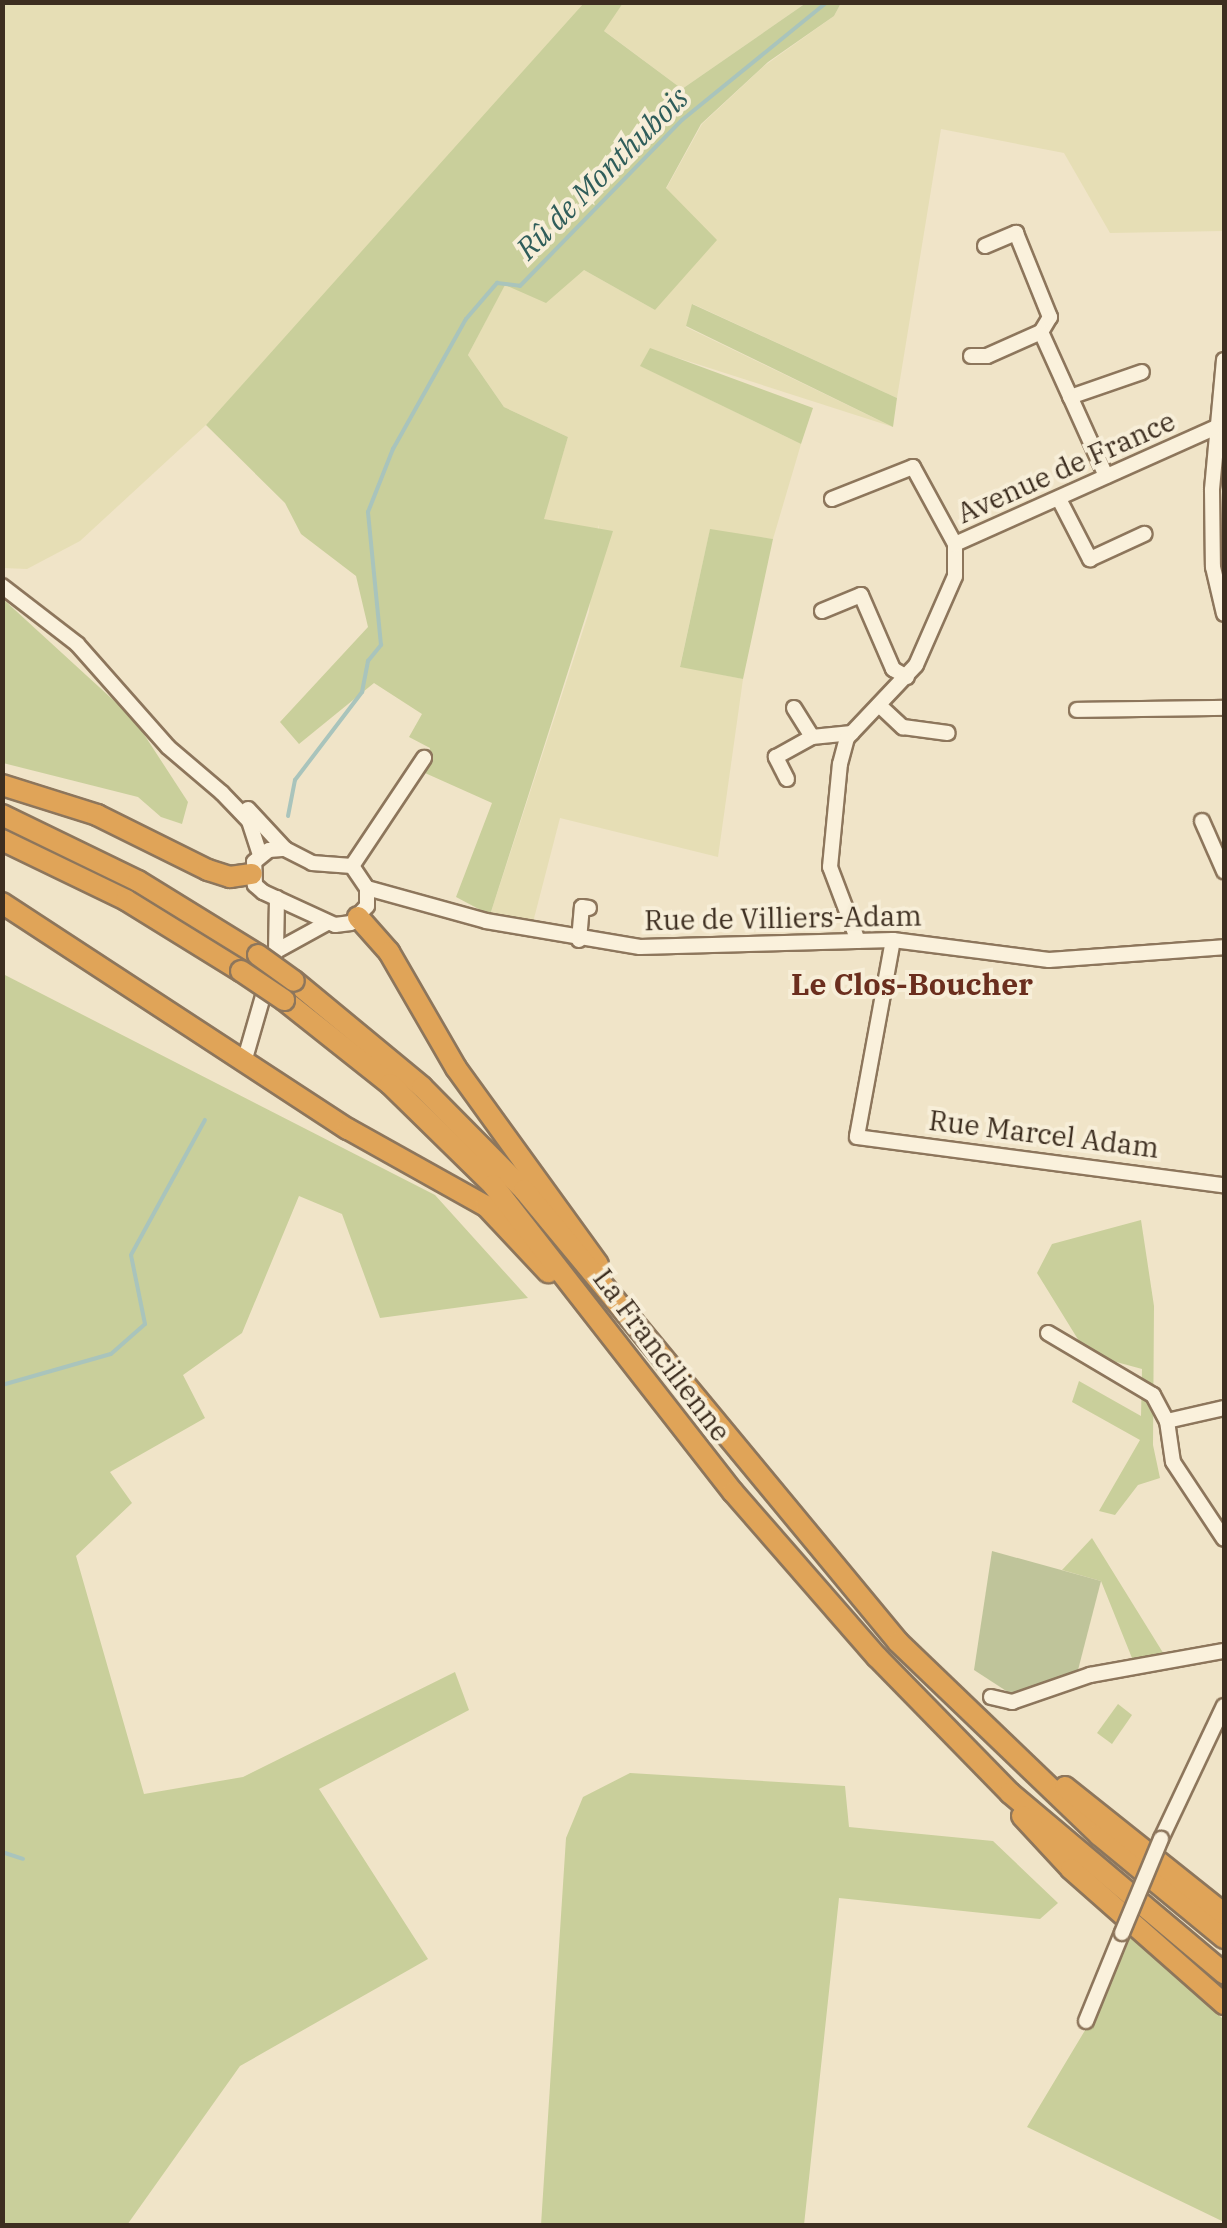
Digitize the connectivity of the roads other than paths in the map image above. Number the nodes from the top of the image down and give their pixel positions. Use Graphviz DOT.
graph roads {
  1 [pos="985,246"];
  2 [pos="1041,332"];
  3 [pos="971,356"];
  4 [pos="1224,360"];
  5 [pos="1142,372"];
  6 [pos="1070,397"];
  7 [pos="1214,428"];
  8 [pos="1106,476"];
  9 [pos="832,499"];
  10 [pos="1059,499"];
  11 [pos="1144,534"];
  12 [pos="955,544"];
  13 [pos="2,586"];
  14 [pos="822,611"];
  15 [pos="1224,614"];
  16 [pos="907,677"];
  17 [pos="879,705"];
  18 [pos="794,708"];
  19 [pos="1224,708"];
  20 [pos="1077,710"];
  21 [pos="852,733"];
  22 [pos="948,733"];
  23 [pos="812,737"];
  24 [pos="424,758"];
  25 [pos="787,779"];
  26 [pos="2,785"];
  27 [pos="222,793"];
  28 [pos="2,815"];
  29 [pos="1202,821"];
  30 [pos="2,840"];
  31 [pos="285,849"];
  32 [pos="260,854"];
  33 [pos="352,866"];
  34 [pos="1224,871"];
  35 [pos="252,874"];
  36 [pos="366,888"];
  37 [pos="391,896"];
  38 [pos="276,898"];
  39 [pos="2,904"];
  40 [pos="589,908"];
  41 [pos="363,912"];
  42 [pos="327,923"];
  43 [pos="580,940"];
  44 [pos="858,940"];
  45 [pos="894,940"];
  46 [pos="1224,947"];
  47 [pos="267,953"];
  48 [pos="289,990"];
  49 [pos="244,1062"];
  50 [pos="1224,1185"];
  51 [pos="624,1310"];
  52 [pos="1048,1334"];
  53 [pos="614,1336"];
  54 [pos="1224,1408"];
  55 [pos="1168,1421"];
  56 [pos="1224,1540"];
  57 [pos="1224,1651"];
  58 [pos="991,1697"];
  59 [pos="1224,1706"];
  60 [pos="1217,1740"];
  61 [pos="1030,1767"];
  62 [pos="1010,1792"];
  63 [pos="1224,1914"];
  64 [pos="1224,1938"];
  65 [pos="1224,1972"];
  66 [pos="1224,2004"];
  67 [pos="1086,2021"];
  1 -- 2 [label="street"];
  2 -- 3 [label="street"];
  2 -- 6 [label="street"];
  4 -- 7 [label="street"];
  5 -- 6 [label="street"];
  6 -- 8 [label="street"];
  7 -- 8 [label="street, Avenue de France"];
  7 -- 15 [label="street"];
  8 -- 10 [label="street, Avenue de France"];
  9 -- 12 [label="street"];
  10 -- 11 [label="street"];
  10 -- 12 [label="street, Avenue de France"];
  12 -- 16 [label="street, Avenue de France"];
  13 -- 27 [label="street"];
  14 -- 16 [label="street"];
  16 -- 17 [label="street, Avenue de France"];
  17 -- 21 [label="street, Avenue de France"];
  17 -- 22 [label="street"];
  18 -- 23 [label="street"];
  19 -- 20 [label="street"];
  21 -- 23 [label="street"];
  21 -- 44 [label="street, Avenue de France"];
  23 -- 25 [label="street"];
  24 -- 33 [label="street"];
  26 -- 35 [label="highway"];
  27 -- 31 [label="street"];
  27 -- 32 [label="street"];
  28 -- 47 [label="highway, La Francilienne"];
  29 -- 34 [label="street"];
  30 -- 48 [label="highway, La Francilienne, bridge"];
  31 -- 32 [label="street"];
  31 -- 33 [label="street"];
  32 -- 35 [label="street"];
  33 -- 36 [label="street"];
  35 -- 38 [label="street"];
  36 -- 37 [label="street, Rue de Villiers-Adam"];
  36 -- 41 [label="street"];
  37 -- 41 [label="street"];
  37 -- 43 [label="street, Rue de Villiers-Adam"];
  38 -- 42 [label="street"];
  38 -- 47 [label="street"];
  39 -- 49 [label="highway"];
  40 -- 43 [label="street"];
  41 -- 42 [label="street"];
  41 -- 51 [label="highway"];
  42 -- 47 [label="street"];
  43 -- 44 [label="street, Rue de Villiers-Adam"];
  44 -- 45 [label="street, Rue de Villiers-Adam"];
  45 -- 46 [label="street, Rue de Villiers-Adam"];
  45 -- 50 [label="street, Rue Marcel Adam"];
  47 -- 48 [label="highway, La Francilienne, bridge"];
  47 -- 49 [label="street"];
  48 -- 51 [label="highway, La Francilienne"];
  48 -- 53 [label="highway, La Francilienne"];
  49 -- 53 [label="highway"];
  51 -- 61 [label="highway, La Francilienne"];
  52 -- 55 [label="street"];
  53 -- 62 [label="highway, La Francilienne"];
  54 -- 55 [label="street"];
  55 -- 56 [label="street"];
  57 -- 58 [label="street"];
  59 -- 60 [label="street"];
  60 -- 67 [label="street, bridge"];
  61 -- 63 [label="highway"];
  61 -- 64 [label="highway, La Francilienne"];
  62 -- 65 [label="highway, La Francilienne"];
  62 -- 66 [label="highway"];
}
